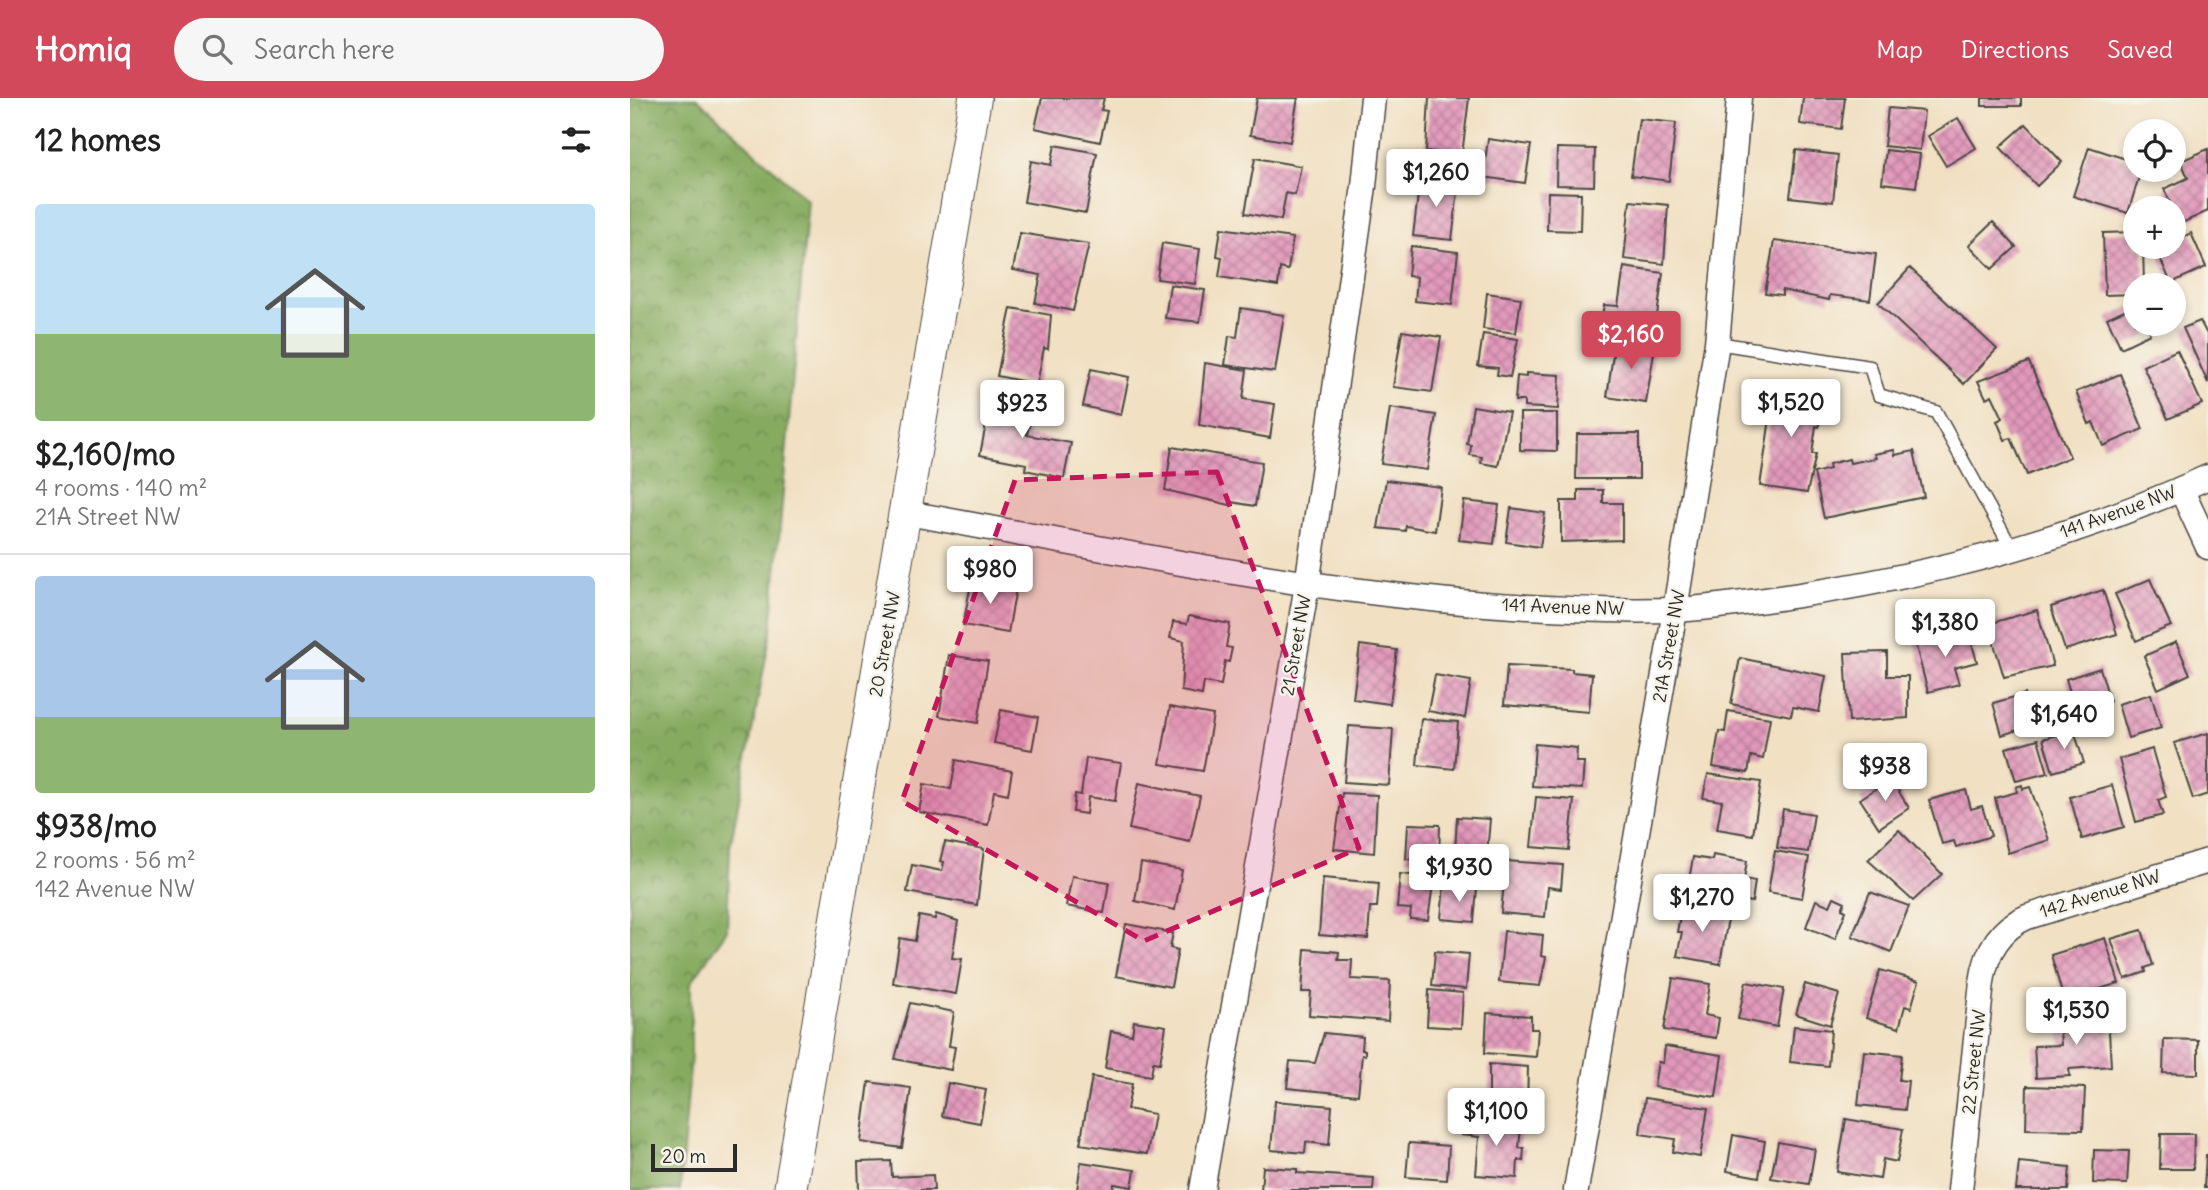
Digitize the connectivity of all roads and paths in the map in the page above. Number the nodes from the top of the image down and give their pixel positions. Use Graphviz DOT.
graph roads {
  1 [pos="975,98"];
  2 [pos="1373,98"];
  3 [pos="1740,98"];
  4 [pos="1717,343"];
  5 [pos="2208,477"];
  6 [pos="2181,489"];
  7 [pos="907,513"];
  8 [pos="2208,547"];
  9 [pos="2012,549"];
  10 [pos="1307,585"];
  11 [pos="1675,610"];
  12 [pos="2208,861"];
  13 [pos="1998,937"];
  14 [pos="790,1190"];
  15 [pos="1202,1190"];
  16 [pos="1576,1190"];
  17 [pos="1960,1190"];
  1 -- 7 [label="street, 20 Street NW"];
  2 -- 10 [label="street, 21 Street NW"];
  3 -- 4 [label="street, 21A Street NW"];
  4 -- 9 [label="lane"];
  4 -- 11 [label="street, 21A Street NW"];
  5 -- 6 [label="street, 141 Avenue NW"];
  6 -- 8 [label="street"];
  6 -- 9 [label="street, 141 Avenue NW"];
  7 -- 10 [label="street, 141 Avenue NW"];
  7 -- 14 [label="street, 20 Street NW"];
  9 -- 11 [label="street, 141 Avenue NW"];
  10 -- 11 [label="street, 141 Avenue NW"];
  10 -- 15 [label="street, 21 Street NW"];
  11 -- 16 [label="street, 21A Street NW"];
  12 -- 13 [label="street, 142 Avenue NW"];
  13 -- 17 [label="street, 22 Street NW"];
}
